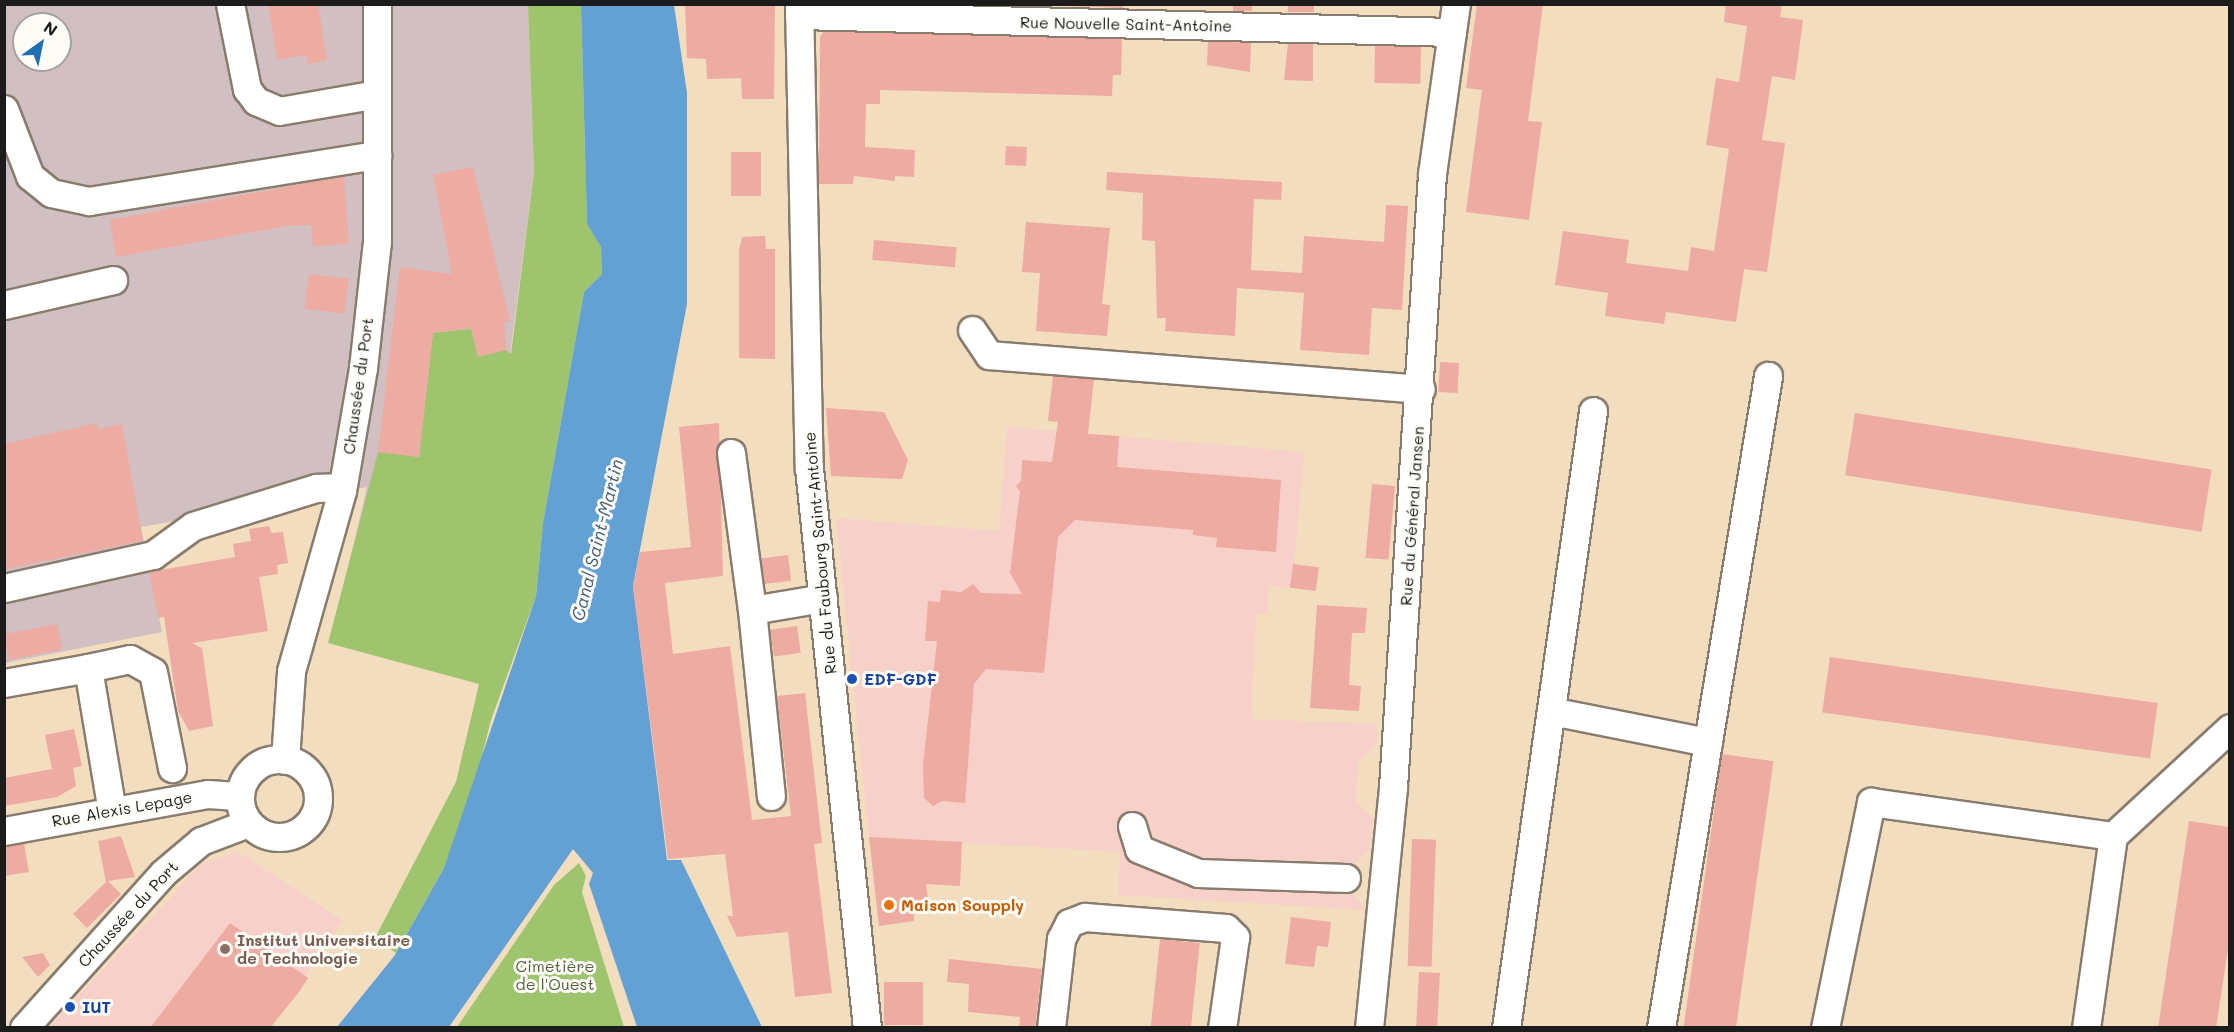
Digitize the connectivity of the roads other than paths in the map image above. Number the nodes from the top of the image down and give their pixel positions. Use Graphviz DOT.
graph roads {
  1 [pos="230,4"];
  2 [pos="377,4"];
  3 [pos="1455,4"];
  4 [pos="799,10"];
  5 [pos="1452,32"];
  6 [pos="377,94"];
  7 [pos="4,109"];
  8 [pos="377,155"];
  9 [pos="113,280"];
  10 [pos="4,305"];
  11 [pos="972,330"];
  12 [pos="1768,376"];
  13 [pos="1421,389"];
  14 [pos="1593,411"];
  15 [pos="731,453"];
  16 [pos="342,487"];
  17 [pos="4,588"];
  18 [pos="823,598"];
  19 [pos="752,610"];
  20 [pos="88,668"];
  21 [pos="4,682"];
  22 [pos="1551,711"];
  23 [pos="2229,728"];
  24 [pos="1708,742"];
  25 [pos="285,760"];
  26 [pos="172,768"];
  27 [pos="240,796"];
  28 [pos="771,796"];
  29 [pos="112,811"];
  30 [pos="248,823"];
  31 [pos="1132,826"];
  32 [pos="4,831"];
  33 [pos="2113,836"];
  34 [pos="1346,878"];
  35 [pos="24,1028"];
  36 [pos="867,1028"];
  37 [pos="1051,1028"];
  38 [pos="1222,1028"];
  39 [pos="1369,1028"];
  40 [pos="1506,1028"];
  41 [pos="1661,1028"];
  42 [pos="1825,1028"];
  43 [pos="2086,1028"];
  1 -- 6 [label="street"];
  2 -- 6 [label="street, Chaussée du Port"];
  3 -- 5 [label="street, Rue du Général Jansen"];
  4 -- 5 [label="street, Rue Nouvelle Saint-Antoine"];
  4 -- 18 [label="street, Rue du Faubourg Saint-Antoine"];
  5 -- 13 [label="street, Rue du Général Jansen"];
  6 -- 8 [label="street, Chaussée du Port"];
  7 -- 8 [label="street"];
  8 -- 16 [label="street, Chaussée du Port"];
  9 -- 10 [label="street"];
  11 -- 13 [label="street"];
  12 -- 24 [label="street"];
  13 -- 39 [label="street, Rue du Général Jansen"];
  14 -- 22 [label="street"];
  15 -- 19 [label="street"];
  16 -- 17 [label="street"];
  16 -- 25 [label="street, Chaussée du Port"];
  18 -- 19 [label="street"];
  18 -- 36 [label="street, Rue du Faubourg Saint-Antoine"];
  19 -- 28 [label="street"];
  20 -- 21 [label="street"];
  20 -- 26 [label="street"];
  20 -- 29 [label="street"];
  22 -- 24 [label="street"];
  22 -- 40 [label="street"];
  23 -- 33 [label="street"];
  24 -- 41 [label="street"];
  25 -- 27 [label="street"];
  25 -- 30 [label="street"];
  27 -- 29 [label="street, Rue Alexis Lepage"];
  27 -- 30 [label="street"];
  29 -- 32 [label="street, Rue Alexis Lepage"];
  30 -- 35 [label="street, Chaussée du Port"];
  31 -- 34 [label="street"];
  33 -- 42 [label="street"];
  33 -- 43 [label="street"];
  37 -- 38 [label="street"];
}
